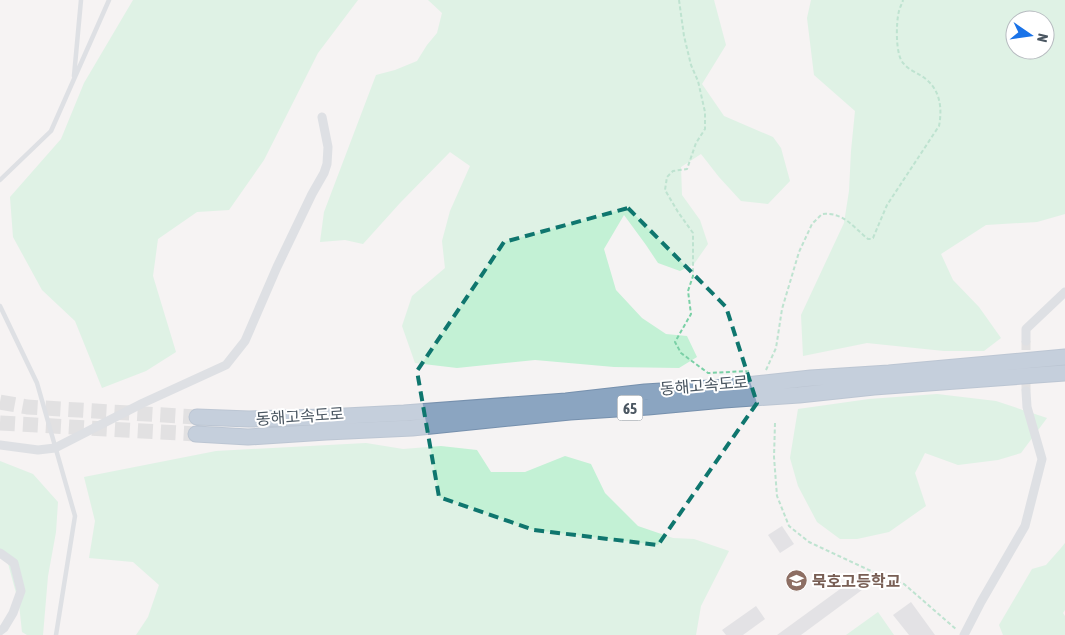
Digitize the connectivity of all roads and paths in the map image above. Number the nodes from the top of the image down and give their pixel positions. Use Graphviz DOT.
graph roads {
  1 [pos="81,0"];
  2 [pos="109,0"];
  3 [pos="679,0"];
  4 [pos="903,0"];
  5 [pos="73,82"];
  6 [pos="322,117"];
  7 [pos="0,180"];
  8 [pos="1065,292"];
  9 [pos="0,306"];
  10 [pos="1026,341"];
  11 [pos="1065,357"];
  12 [pos="767,370"];
  13 [pos="757,371"];
  14 [pos="1065,373"];
  15 [pos="1026,391"];
  16 [pos="198,417"];
  17 [pos="775,423"];
  18 [pos="196,434"];
  19 [pos="0,445"];
  20 [pos="55,448"];
  21 [pos="0,553"];
  22 [pos="0,631"];
  23 [pos="56,635"];
  24 [pos="963,635"];
  1 -- 5 [label="lane"];
  2 -- 5 [label="lane"];
  3 -- 13 [label="path"];
  4 -- 12 [label="path"];
  5 -- 7 [label="lane"];
  6 -- 20 [label="street"];
  8 -- 10 [label="street"];
  9 -- 20 [label="lane"];
  11 -- 16 [label="highway, 동해고속도로 / 65"];
  14 -- 18 [label="highway, 동해고속도로 / 65"];
  15 -- 24 [label="street"];
  17 -- 24 [label="path"];
  19 -- 20 [label="street"];
  20 -- 23 [label="lane"];
  21 -- 22 [label="street"];
}
